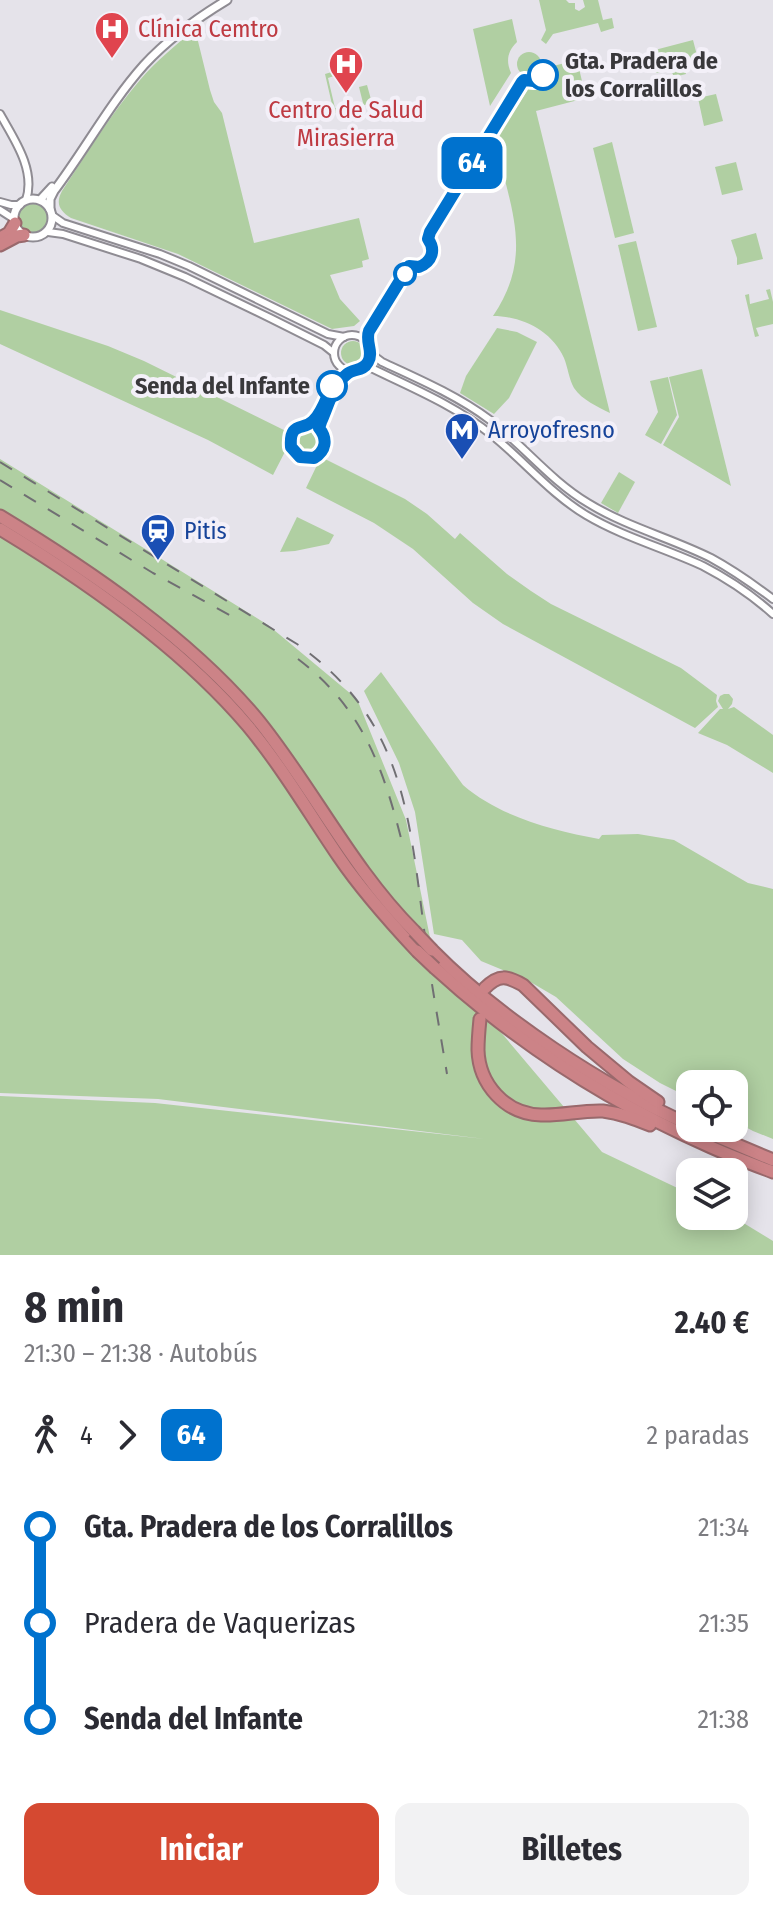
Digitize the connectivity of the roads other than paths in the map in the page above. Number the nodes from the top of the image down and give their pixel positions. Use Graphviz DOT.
graph roads {
  1 [pos="219,0"];
  2 [pos="227,0"];
  3 [pos="0,114"];
  4 [pos="28,183"];
  5 [pos="38,200"];
  6 [pos="0,202"];
  7 [pos="23,202"];
  8 [pos="0,210"];
  9 [pos="51,212"];
  10 [pos="14,221"];
  11 [pos="48,232"];
  12 [pos="24,235"];
  13 [pos="0,238"];
  14 [pos="0,245"];
  15 [pos="344,337"];
  16 [pos="334,353"];
  17 [pos="370,353"];
  18 [pos="364,367"];
  19 [pos="0,516"];
  20 [pos="0,529"];
  21 [pos="773,599"];
  22 [pos="773,614"];
  23 [pos="195,664"];
  24 [pos="253,724"];
  25 [pos="485,988"];
  26 [pos="480,1019"];
  27 [pos="676,1114"];
  28 [pos="676,1115"];
  29 [pos="729,1142"];
  30 [pos="735,1142"];
  31 [pos="745,1149"];
  32 [pos="773,1160"];
  33 [pos="753,1164"];
  34 [pos="773,1172"];
  1 -- 5 [label="main road"];
  2 -- 9 [label="main road"];
  3 -- 4 [label="street"];
  4 -- 5 [label="street"];
  4 -- 7 [label="street"];
  5 -- 7 [label="main road"];
  5 -- 9 [label="main road"];
  6 -- 7 [label="street"];
  7 -- 10 [label="main road"];
  8 -- 10 [label="street"];
  9 -- 11 [label="main road"];
  9 -- 15 [label="street"];
  10 -- 12 [label="main road"];
  10 -- 13 [label="highway"];
  11 -- 12 [label="main road"];
  11 -- 16 [label="street"];
  12 -- 14 [label="highway"];
  15 -- 16 [label="street"];
  15 -- 17 [label="street"];
  16 -- 18 [label="street"];
  17 -- 18 [label="street"];
  17 -- 21 [label="street"];
  18 -- 22 [label="street"];
  19 -- 23 [label="highway"];
  20 -- 23 [label="highway"];
  23 -- 24 [label="highway"];
  24 -- 28 [label="highway, bridge"];
  24 -- 33 [label="highway, bridge"];
  25 -- 27 [label="highway"];
  26 -- 33 [label="highway"];
  29 -- 31 [label="highway"];
  30 -- 31 [label="highway"];
  31 -- 32 [label="highway"];
  33 -- 34 [label="highway"];
}
